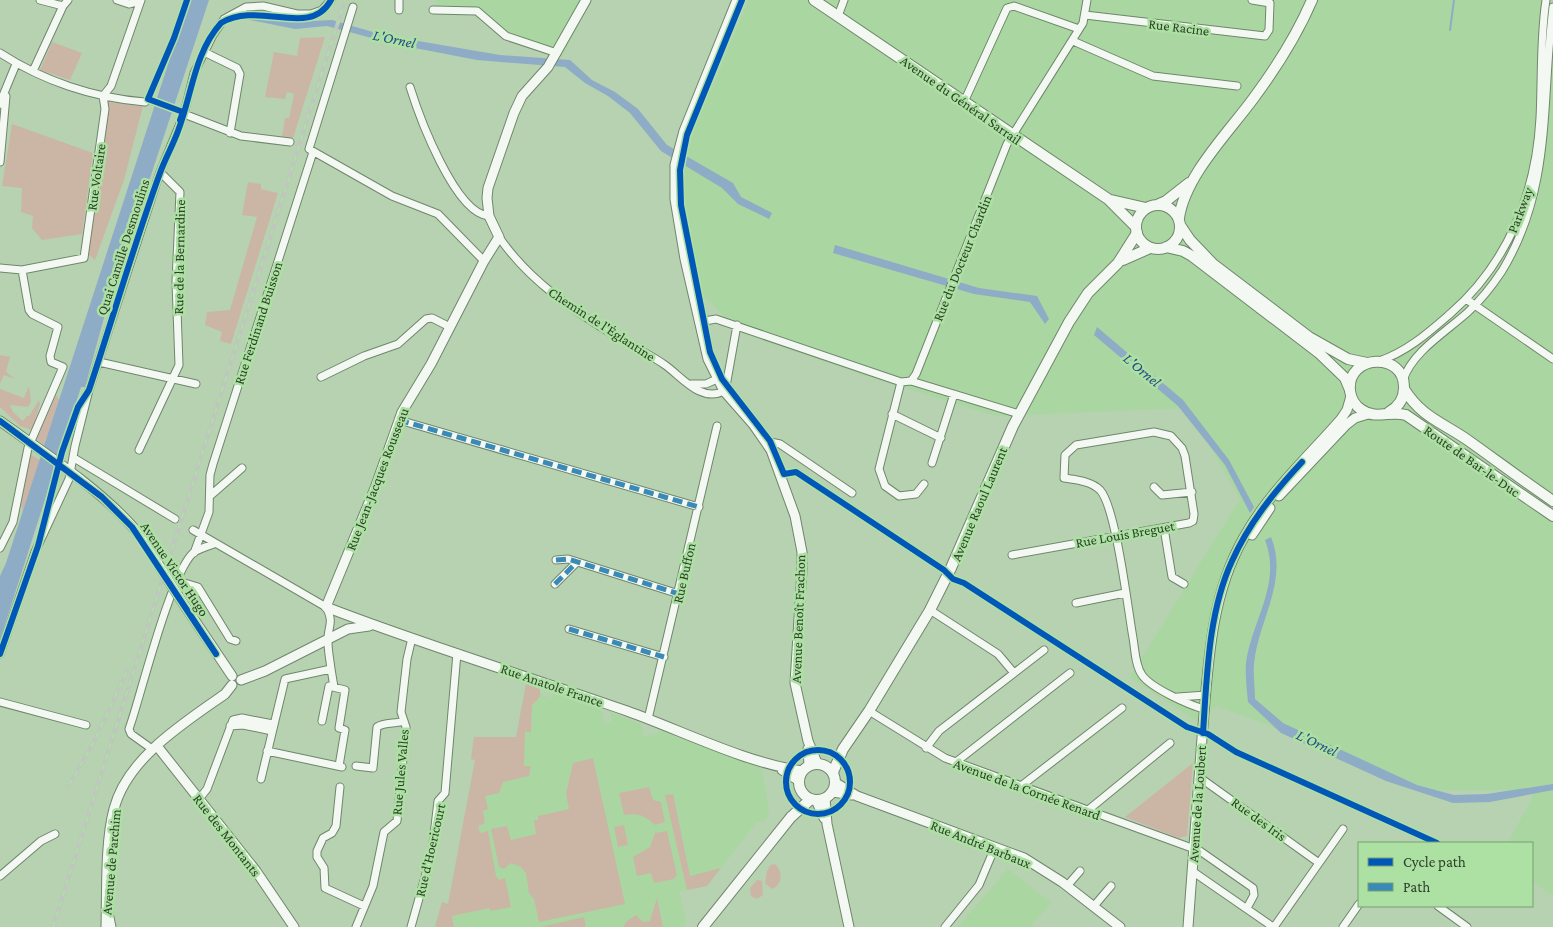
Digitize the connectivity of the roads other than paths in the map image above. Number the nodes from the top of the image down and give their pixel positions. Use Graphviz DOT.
graph roads {
  1 [pos="40,0"];
  2 [pos="117,0"];
  3 [pos="140,0"];
  4 [pos="331,0"];
  5 [pos="399,0"];
  6 [pos="586,0"];
  7 [pos="737,0"];
  8 [pos="814,0"];
  9 [pos="844,0"];
  10 [pos="1086,0"];
  11 [pos="1252,0"];
  12 [pos="1312,0"];
  13 [pos="1546,0"];
  14 [pos="66,2"];
  15 [pos="1553,7"];
  16 [pos="353,8"];
  17 [pos="399,10"];
  18 [pos="433,10"];
  19 [pos="1085,15"];
  20 [pos="838,16"];
  21 [pos="1079,29"];
  22 [pos="1073,41"];
  23 [pos="204,52"];
  24 [pos="0,53"];
  25 [pos="555,55"];
  26 [pos="16,64"];
  27 [pos="33,71"];
  28 [pos="1237,86"];
  29 [pos="410,87"];
  30 [pos="103,96"];
  31 [pos="145,102"];
  32 [pos="964,102"];
  33 [pos="0,103"];
  34 [pos="184,114"];
  35 [pos="230,133"];
  36 [pos="1012,135"];
  37 [pos="290,142"];
  38 [pos="311,150"];
  39 [pos="0,162"];
  40 [pos="160,172"];
  41 [pos="1194,179"];
  42 [pos="1108,199"];
  43 [pos="1159,204"];
  44 [pos="1146,208"];
  45 [pos="489,216"];
  46 [pos="1179,222"];
  47 [pos="1136,230"];
  48 [pos="500,237"];
  49 [pos="1166,247"];
  50 [pos="1150,248"];
  51 [pos="484,261"];
  52 [pos="1118,263"];
  53 [pos="0,268"];
  54 [pos="22,270"];
  55 [pos="1466,299"];
  56 [pos="1475,306"];
  57 [pos="698,322"];
  58 [pos="737,325"];
  59 [pos="450,327"];
  60 [pos="1553,359"];
  61 [pos="1379,361"];
  62 [pos="99,362"];
  63 [pos="1367,363"];
  64 [pos="321,377"];
  65 [pos="171,378"];
  66 [pos="717,379"];
  67 [pos="911,381"];
  68 [pos="901,382"];
  69 [pos="196,384"];
  70 [pos="688,384"];
  71 [pos="1404,385"];
  72 [pos="725,391"];
  73 [pos="1351,393"];
  74 [pos="954,394"];
  75 [pos="1389,412"];
  76 [pos="892,414"];
  77 [pos="1019,414"];
  78 [pos="1368,414"];
  79 [pos="0,417"];
  80 [pos="399,420"];
  81 [pos="0,421"];
  82 [pos="718,426"];
  83 [pos="12,430"];
  84 [pos="941,438"];
  85 [pos="766,441"];
  86 [pos="30,444"];
  87 [pos="139,450"];
  88 [pos="74,458"];
  89 [pos="932,463"];
  90 [pos="242,468"];
  91 [pos="69,472"];
  92 [pos="924,484"];
  93 [pos="1154,487"];
  94 [pos="1192,492"];
  95 [pos="852,493"];
  96 [pos="211,495"];
  97 [pos="1553,501"];
  98 [pos="699,507"];
  99 [pos="1553,516"];
  100 [pos="174,519"];
  101 [pos="1164,528"];
  102 [pos="193,530"];
  103 [pos="201,536"];
  104 [pos="1115,536"];
  105 [pos="214,544"];
  106 [pos="0,548"];
  107 [pos="194,553"];
  108 [pos="1012,555"];
  109 [pos="556,560"];
  110 [pos="577,562"];
  111 [pos="178,582"];
  112 [pos="555,584"];
  113 [pos="1184,584"];
  114 [pos="1125,592"];
  115 [pos="678,594"];
  116 [pos="1076,603"];
  117 [pos="326,607"];
  118 [pos="930,610"];
  119 [pos="1215,622"];
  120 [pos="373,626"];
  121 [pos="569,629"];
  122 [pos="412,638"];
  123 [pos="327,640"];
  124 [pos="236,641"];
  125 [pos="1044,650"];
  126 [pos="457,653"];
  127 [pos="0,654"];
  128 [pos="664,656"];
  129 [pos="332,669"];
  130 [pos="1014,673"];
  131 [pos="1070,673"];
  132 [pos="232,680"];
  133 [pos="334,687"];
  134 [pos="1206,695"];
  135 [pos="1177,697"];
  136 [pos="0,702"];
  137 [pos="1122,708"];
  138 [pos="1204,710"];
  139 [pos="869,711"];
  140 [pos="648,719"];
  141 [pos="322,721"];
  142 [pos="404,721"];
  143 [pos="86,725"];
  144 [pos="273,728"];
  145 [pos="1170,743"];
  146 [pos="155,748"];
  147 [pos="926,748"];
  148 [pos="843,749"];
  149 [pos="267,751"];
  150 [pos="956,762"];
  151 [pos="356,766"];
  152 [pos="810,769"];
  153 [pos="833,772"];
  154 [pos="1199,776"];
  155 [pos="261,779"];
  156 [pos="1021,786"];
  157 [pos="340,787"];
  158 [pos="821,794"];
  159 [pos="198,799"];
  160 [pos="1087,811"];
  161 [pos="1343,829"];
  162 [pos="55,834"];
  163 [pos="994,846"];
  164 [pos="1194,849"];
  165 [pos="1319,863"];
  166 [pos="1080,871"];
  167 [pos="1192,871"];
  168 [pos="0,876"];
  169 [pos="1067,886"];
  170 [pos="1111,886"];
  171 [pos="107,905"];
  172 [pos="1358,905"];
  173 [pos="364,906"];
  174 [pos="1094,906"];
  175 [pos="1439,907"];
  176 [pos="1247,908"];
  177 [pos="106,927"];
  178 [pos="112,927"];
  179 [pos="294,927"];
  180 [pos="356,927"];
  181 [pos="411,927"];
  182 [pos="703,927"];
  183 [pos="849,927"];
  184 [pos="945,927"];
  185 [pos="1120,927"];
  186 [pos="1188,927"];
  187 [pos="1274,927"];
  188 [pos="1343,927"];
  189 [pos="1468,927"];
  1 -- 14 [label="street"];
  2 -- 3 [label="street"];
  3 -- 30 [label="street"];
  4 -- 23 [label="street, Quai Camille Desmoulins"];
  5 -- 17 [label="street"];
  6 -- 25 [label="street"];
  7 -- 57 [label="street, Avenue Benoît Frachon"];
  8 -- 20 [label="main road, Avenue du Général Sarrail"];
  9 -- 20 [label="street"];
  10 -- 19 [label="street, Rue du Docteur Chardin"];
  11 -- 19 [label="street, Rue Racine"];
  12 -- 41 [label="main road"];
  13 -- 55 [label="street, Parkway"];
  14 -- 27 [label="street"];
  15 -- 56 [label="street, Parkway"];
  16 -- 38 [label="street, Rue Ferdinand Buisson"];
  18 -- 25 [label="street"];
  19 -- 21 [label="street, Rue du Docteur Chardin"];
  20 -- 32 [label="main road, Avenue du Général Sarrail"];
  21 -- 22 [label="street, Rue du Docteur Chardin"];
  21 -- 32 [label="street"];
  22 -- 28 [label="street"];
  22 -- 36 [label="street, Rue du Docteur Chardin"];
  23 -- 34 [label="street, Quai Camille Desmoulins"];
  23 -- 35 [label="street"];
  24 -- 26 [label="street"];
  25 -- 45 [label="street"];
  26 -- 27 [label="street"];
  26 -- 33 [label="street"];
  27 -- 30 [label="street"];
  29 -- 45 [label="street"];
  30 -- 31 [label="street"];
  30 -- 54 [label="street, Rue Voltaire"];
  32 -- 36 [label="main road, Avenue du Général Sarrail"];
  33 -- 39 [label="street"];
  34 -- 35 [label="street"];
  34 -- 40 [label="street, Quai Camille Desmoulins"];
  35 -- 37 [label="street"];
  36 -- 42 [label="main road, Avenue du Général Sarrail"];
  36 -- 67 [label="street, Rue du Docteur Chardin"];
  38 -- 51 [label="street"];
  38 -- 96 [label="street, Rue Ferdinand Buisson"];
  40 -- 62 [label="street, Quai Camille Desmoulins"];
  40 -- 65 [label="street, Rue de la Bernardine"];
  41 -- 43 [label="main road"];
  41 -- 46 [label="main road"];
  42 -- 44 [label="main road, Avenue du Général Sarrail"];
  42 -- 47 [label="main road, Avenue du Général Sarrail"];
  43 -- 44 [label="main road"];
  43 -- 46 [label="main road"];
  44 -- 47 [label="main road"];
  45 -- 48 [label="street"];
  46 -- 49 [label="main road"];
  46 -- 63 [label="main road"];
  47 -- 50 [label="main road"];
  47 -- 52 [label="main road, Avenue Raoul Laurent"];
  48 -- 51 [label="street, Rue Jean-Jacques Rousseau"];
  48 -- 70 [label="street, Chemin de l'Églantine"];
  49 -- 50 [label="main road"];
  49 -- 73 [label="main road"];
  50 -- 52 [label="main road, Avenue Raoul Laurent"];
  51 -- 59 [label="street, Rue Jean-Jacques Rousseau"];
  52 -- 77 [label="main road, Avenue Raoul Laurent"];
  53 -- 54 [label="street"];
  54 -- 86 [label="street"];
  55 -- 56 [label="street"];
  55 -- 61 [label="street, Parkway"];
  56 -- 60 [label="street"];
  56 -- 71 [label="street, Parkway"];
  57 -- 58 [label="street"];
  57 -- 66 [label="street, Avenue Benoît Frachon"];
  58 -- 68 [label="street"];
  58 -- 72 [label="street"];
  59 -- 64 [label="street"];
  59 -- 80 [label="street, Rue Jean-Jacques Rousseau"];
  61 -- 63 [label="main road"];
  61 -- 71 [label="main road"];
  62 -- 65 [label="street"];
  62 -- 88 [label="street, Quai Camille Desmoulins"];
  63 -- 73 [label="main road"];
  65 -- 69 [label="street"];
  65 -- 87 [label="street, Rue de la Bernardine"];
  66 -- 70 [label="street"];
  66 -- 72 [label="street, Avenue Benoît Frachon"];
  67 -- 68 [label="street"];
  67 -- 74 [label="street"];
  68 -- 76 [label="street"];
  70 -- 72 [label="street, Chemin de l'Églantine"];
  71 -- 75 [label="main road"];
  71 -- 97 [label="main road, Route de Bar-le-Duc"];
  72 -- 85 [label="street, Avenue Benoît Frachon"];
  73 -- 78 [label="main road"];
  73 -- 119 [label="street, Avenue de la Loubert"];
  74 -- 77 [label="street"];
  74 -- 84 [label="street"];
  75 -- 78 [label="main road"];
  75 -- 99 [label="main road, Route de Bar-le-Duc"];
  76 -- 84 [label="street"];
  76 -- 92 [label="street"];
  77 -- 118 [label="main road, Avenue Raoul Laurent"];
  78 -- 119 [label="street, Avenue de la Loubert"];
  79 -- 83 [label="street, Avenue Victor Hugo"];
  80 -- 98 [label="street"];
  80 -- 117 [label="street, Rue Jean-Jacques Rousseau"];
  81 -- 83 [label="street, Avenue Victor Hugo"];
  82 -- 98 [label="street, Rue Buffon"];
  83 -- 86 [label="street, Avenue Victor Hugo"];
  84 -- 89 [label="street"];
  85 -- 95 [label="street, Avenue Benoît Frachon"];
  85 -- 152 [label="street, Avenue Benoît Frachon"];
  86 -- 91 [label="street, Avenue Victor Hugo"];
  86 -- 106 [label="street"];
  88 -- 91 [label="street, Quai Camille Desmoulins"];
  88 -- 100 [label="street"];
  90 -- 96 [label="street"];
  91 -- 127 [label="street, Quai Camille Desmoulins"];
  91 -- 132 [label="street, Avenue Victor Hugo, bridge"];
  93 -- 94 [label="street"];
  94 -- 101 [label="street, Rue Louis Breguet"];
  94 -- 104 [label="street, Rue Louis Breguet"];
  96 -- 103 [label="street, Rue Ferdinand Buisson"];
  98 -- 115 [label="street, Rue Buffon"];
  101 -- 104 [label="street, Rue Louis Breguet"];
  101 -- 113 [label="street"];
  102 -- 103 [label="street, Rue Anatole France"];
  103 -- 105 [label="street, Rue Anatole France"];
  103 -- 107 [label="street, Rue des Montants"];
  104 -- 108 [label="street, Rue Louis Breguet"];
  104 -- 114 [label="street"];
  105 -- 107 [label="street"];
  105 -- 117 [label="street, Rue Anatole France"];
  107 -- 111 [label="street, Rue des Montants"];
  109 -- 110 [label="street"];
  110 -- 112 [label="street"];
  110 -- 115 [label="street"];
  111 -- 124 [label="street"];
  111 -- 146 [label="street, Rue des Montants"];
  114 -- 116 [label="street"];
  114 -- 135 [label="street"];
  115 -- 128 [label="street, Rue Buffon"];
  117 -- 120 [label="street, Rue Anatole France"];
  117 -- 123 [label="street"];
  118 -- 130 [label="street"];
  118 -- 139 [label="main road, Avenue Raoul Laurent"];
  119 -- 134 [label="street, Avenue de la Loubert"];
  120 -- 122 [label="street, Rue Anatole France"];
  120 -- 123 [label="street"];
  121 -- 128 [label="street"];
  122 -- 126 [label="street, Rue Anatole France"];
  122 -- 142 [label="street, Rue Jules Valles"];
  123 -- 129 [label="street"];
  123 -- 132 [label="street"];
  125 -- 130 [label="street"];
  126 -- 140 [label="street, Rue Anatole France"];
  126 -- 181 [label="street, Rue d'Hoericourt"];
  128 -- 140 [label="street, Rue Buffon"];
  129 -- 133 [label="street"];
  129 -- 144 [label="street"];
  130 -- 147 [label="street"];
  131 -- 150 [label="street"];
  132 -- 146 [label="street"];
  133 -- 141 [label="street"];
  133 -- 149 [label="street"];
  134 -- 135 [label="street"];
  134 -- 138 [label="street, Avenue de la Loubert"];
  135 -- 138 [label="street"];
  136 -- 143 [label="street"];
  137 -- 156 [label="street"];
  138 -- 154 [label="street, Avenue de la Loubert"];
  139 -- 147 [label="street, Avenue de la Cornée Renard"];
  139 -- 148 [label="main road, Avenue Raoul Laurent"];
  140 -- 152 [label="street, Rue Anatole France"];
  142 -- 151 [label="street"];
  142 -- 173 [label="street, Rue Jules Valles"];
  144 -- 149 [label="street"];
  144 -- 159 [label="street"];
  145 -- 160 [label="street"];
  146 -- 159 [label="street, Rue des Montants"];
  146 -- 171 [label="street, Avenue de Parchim"];
  147 -- 150 [label="street, Avenue de la Cornée Renard"];
  148 -- 152 [label="main road, Avenue Raoul Laurent"];
  148 -- 153 [label="main road, Avenue Raoul Laurent"];
  149 -- 155 [label="street"];
  150 -- 156 [label="street, Avenue de la Cornée Renard"];
  152 -- 153 [label="main road"];
  152 -- 158 [label="main road"];
  153 -- 158 [label="main road"];
  154 -- 164 [label="street, Avenue de la Loubert"];
  154 -- 165 [label="street, Rue des Iris"];
  156 -- 160 [label="street, Avenue de la Cornée Renard"];
  157 -- 173 [label="street"];
  158 -- 163 [label="street, Rue André Barbaux"];
  158 -- 182 [label="main road"];
  158 -- 183 [label="street"];
  159 -- 179 [label="street, Rue des Montants"];
  160 -- 164 [label="street, Avenue de la Cornée Renard"];
  161 -- 165 [label="street"];
  162 -- 168 [label="street"];
  163 -- 169 [label="street, Rue André Barbaux"];
  163 -- 184 [label="street"];
  164 -- 167 [label="street, Avenue de la Loubert"];
  164 -- 176 [label="street, Avenue de la Cornée Renard"];
  165 -- 187 [label="street"];
  166 -- 169 [label="street"];
  167 -- 176 [label="street"];
  167 -- 186 [label="street, Avenue de la Loubert"];
  169 -- 174 [label="street, Rue André Barbaux"];
  170 -- 174 [label="street"];
  171 -- 177 [label="street, Avenue de Parchim"];
  171 -- 178 [label="street"];
  172 -- 188 [label="street"];
  173 -- 180 [label="street, Rue Jules Valles"];
  174 -- 185 [label="street, Rue André Barbaux"];
  175 -- 189 [label="street"];
  176 -- 187 [label="street"];
}
